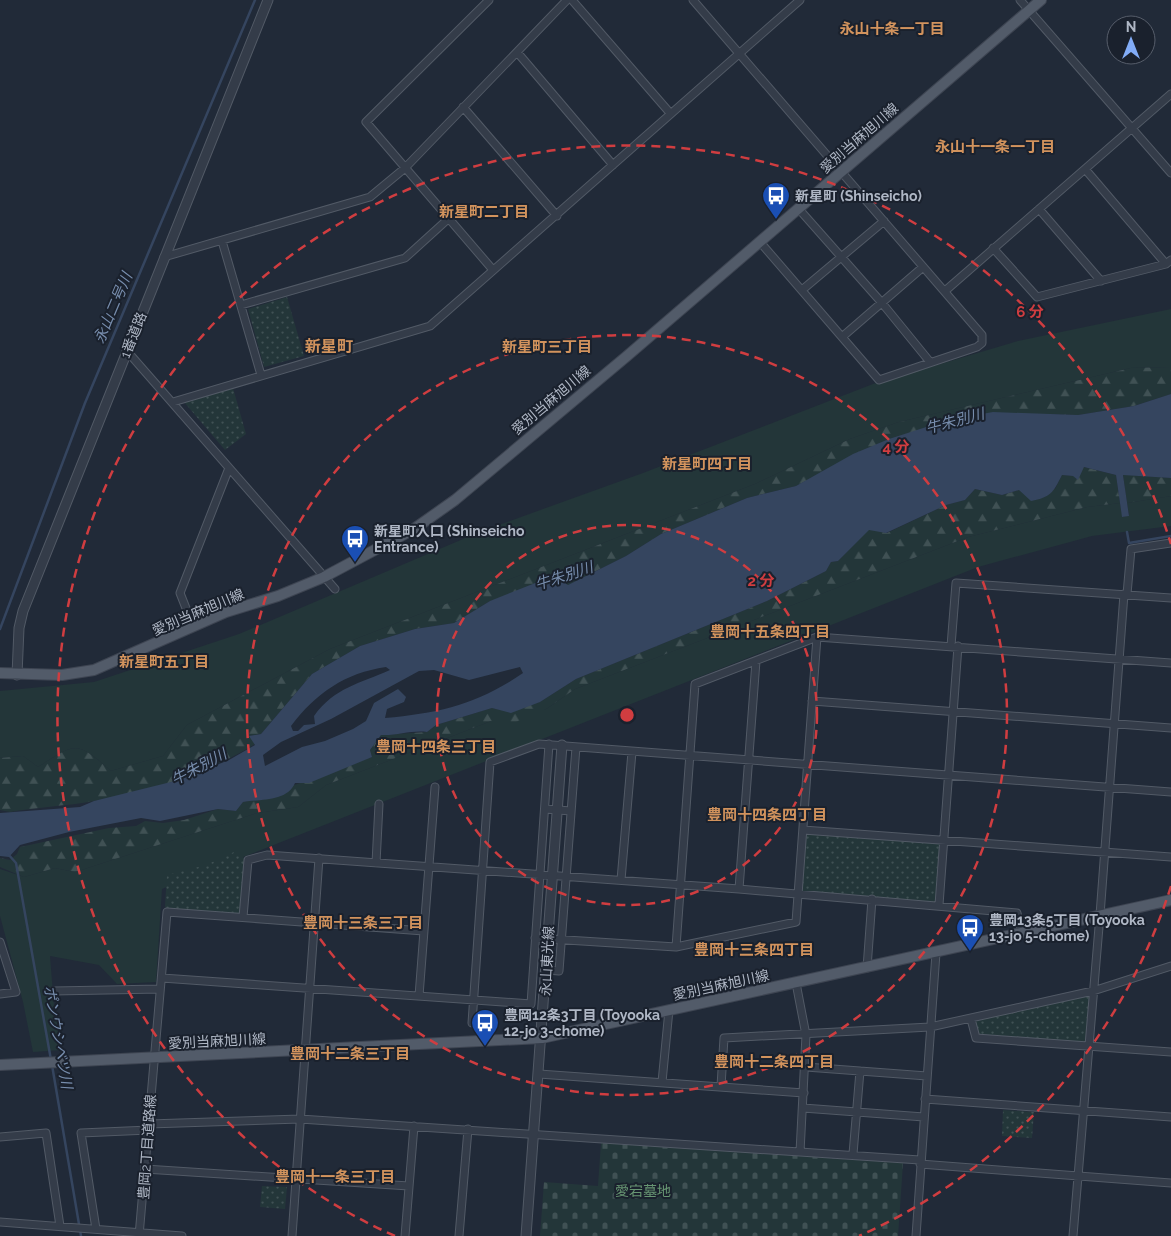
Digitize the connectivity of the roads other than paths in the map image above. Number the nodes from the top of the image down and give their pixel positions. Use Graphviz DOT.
graph roads {
  1 [pos="268,0"];
  2 [pos="489,0"];
  3 [pos="567,0"];
  4 [pos="572,0"];
  5 [pos="693,0"];
  6 [pos="800,0"];
  7 [pos="1020,0"];
  8 [pos="1040,0"];
  9 [pos="1029,10"];
  10 [pos="517,52"];
  11 [pos="739,54"];
  12 [pos="1171,94"];
  13 [pos="463,107"];
  14 [pos="670,113"];
  15 [pos="1132,128"];
  16 [pos="613,165"];
  17 [pos="405,168"];
  18 [pos="1085,169"];
  19 [pos="841,171"];
  20 [pos="1171,173"];
  21 [pos="798,208"];
  22 [pos="1039,209"];
  23 [pos="557,216"];
  24 [pos="448,219"];
  25 [pos="884,220"];
  26 [pos="222,241"];
  27 [pos="760,242"];
  28 [pos="993,248"];
  29 [pos="840,256"];
  30 [pos="164,257"];
  31 [pos="1169,262"];
  32 [pos="924,267"];
  33 [pos="493,270"];
  34 [pos="1101,281"];
  35 [pos="802,290"];
  36 [pos="945,291"];
  37 [pos="882,303"];
  38 [pos="242,305"];
  39 [pos="842,337"];
  40 [pos="127,350"];
  41 [pos="930,362"];
  42 [pos="261,375"];
  43 [pos="173,402"];
  44 [pos="229,468"];
  45 [pos="1171,543"];
  46 [pos="324,577"];
  47 [pos="335,589"];
  48 [pos="1125,594"];
  49 [pos="1171,598"];
  50 [pos="193,626"];
  51 [pos="817,637"];
  52 [pos="955,646"];
  53 [pos="1119,659"];
  54 [pos="756,661"];
  55 [pos="1171,662"];
  56 [pos="0,673"];
  57 [pos="17,675"];
  58 [pos="812,701"];
  59 [pos="954,711"];
  60 [pos="1114,723"];
  61 [pos="1171,728"];
  62 [pos="549,744"];
  63 [pos="562,746"];
  64 [pos="576,746"];
  65 [pos="632,752"];
  66 [pos="690,756"];
  67 [pos="749,761"];
  68 [pos="808,765"];
  69 [pos="948,775"];
  70 [pos="435,787"];
  71 [pos="1110,788"];
  72 [pos="1171,792"];
  73 [pos="379,804"];
  74 [pos="545,809"];
  75 [pos="558,810"];
  76 [pos="571,811"];
  77 [pos="803,830"];
  78 [pos="944,840"];
  79 [pos="1105,852"];
  80 [pos="1171,857"];
  81 [pos="319,858"];
  82 [pos="376,862"];
  83 [pos="429,867"];
  84 [pos="483,870"];
  85 [pos="540,874"];
  86 [pos="553,875"];
  87 [pos="566,876"];
  88 [pos="621,880"];
  89 [pos="680,884"];
  90 [pos="739,889"];
  91 [pos="798,894"];
  92 [pos="872,899"];
  93 [pos="1171,900"];
  94 [pos="939,905"];
  95 [pos="1100,915"];
  96 [pos="242,917"];
  97 [pos="315,924"];
  98 [pos="424,931"];
  99 [pos="1022,933"];
  100 [pos="535,938"];
  101 [pos="548,939"];
  102 [pos="561,940"];
  103 [pos="0,942"];
  104 [pos="676,947"];
  105 [pos="936,952"];
  106 [pos="1171,966"];
  107 [pos="868,968"];
  108 [pos="547,970"];
  109 [pos="162,978"];
  110 [pos="796,983"];
  111 [pos="310,988"];
  112 [pos="160,989"];
  113 [pos="53,991"];
  114 [pos="1093,992"];
  115 [pos="0,994"];
  116 [pos="419,996"];
  117 [pos="473,1000"];
  118 [pos="669,1010"];
  119 [pos="972,1019"];
  120 [pos="472,1023"];
  121 [pos="930,1027"];
  122 [pos="806,1035"];
  123 [pos="542,1038"];
  124 [pos="1088,1045"];
  125 [pos="305,1051"];
  126 [pos="1171,1052"];
  127 [pos="153,1058"];
  128 [pos="0,1065"];
  129 [pos="806,1067"];
  130 [pos="860,1071"];
  131 [pos="539,1074"];
  132 [pos="927,1076"];
  133 [pos="662,1082"];
  134 [pos="721,1086"];
  135 [pos="804,1093"];
  136 [pos="925,1099"];
  137 [pos="803,1108"];
  138 [pos="1083,1111"];
  139 [pos="856,1112"];
  140 [pos="924,1117"];
  141 [pos="1171,1117"];
  142 [pos="300,1118"];
  143 [pos="414,1126"];
  144 [pos="149,1127"];
  145 [pos="468,1129"];
  146 [pos="534,1133"];
  147 [pos="0,1137"];
  148 [pos="800,1152"];
  149 [pos="854,1154"];
  150 [pos="920,1162"];
  151 [pos="146,1168"];
  152 [pos="1077,1176"];
  153 [pos="297,1178"];
  154 [pos="1171,1183"];
  155 [pos="408,1186"];
  156 [pos="0,1222"];
  157 [pos="60,1226"];
  158 [pos="96,1229"];
  159 [pos="140,1234"];
  160 [pos="182,1236"];
  161 [pos="292,1236"];
  162 [pos="405,1236"];
  163 [pos="459,1236"];
  164 [pos="526,1236"];
  165 [pos="916,1236"];
  166 [pos="1073,1236"];
  1 -- 30 [label="street, 1番道路"];
  2 -- 17 [label="street"];
  3 -- 10 [label="street"];
  4 -- 14 [label="street"];
  5 -- 11 [label="street"];
  6 -- 11 [label="street"];
  7 -- 9 [label="street"];
  8 -- 9 [label="main road, 愛別当麻旭川線"];
  9 -- 15 [label="street"];
  9 -- 19 [label="main road, 愛別当麻旭川線"];
  10 -- 13 [label="street"];
  10 -- 16 [label="street"];
  11 -- 14 [label="street"];
  11 -- 19 [label="street"];
  12 -- 15 [label="street"];
  13 -- 17 [label="street"];
  13 -- 23 [label="street"];
  14 -- 16 [label="street"];
  15 -- 18 [label="street"];
  15 -- 20 [label="street"];
  16 -- 23 [label="street"];
  17 -- 24 [label="street"];
  17 -- 26 [label="street"];
  18 -- 22 [label="street"];
  18 -- 31 [label="street"];
  19 -- 21 [label="main road, 愛別当麻旭川線"];
  19 -- 25 [label="street"];
  21 -- 27 [label="main road, 愛別当麻旭川線"];
  21 -- 29 [label="street"];
  22 -- 28 [label="street"];
  22 -- 34 [label="street"];
  23 -- 33 [label="street"];
  24 -- 33 [label="street"];
  24 -- 38 [label="street"];
  25 -- 29 [label="street"];
  25 -- 32 [label="street"];
  26 -- 30 [label="street"];
  26 -- 38 [label="street"];
  27 -- 35 [label="street"];
  27 -- 46 [label="main road, 愛別当麻旭川線"];
  28 -- 34 [label="street"];
  28 -- 36 [label="street"];
  29 -- 35 [label="street"];
  29 -- 37 [label="street"];
  30 -- 40 [label="street, 1番道路"];
  31 -- 34 [label="street"];
  32 -- 36 [label="street"];
  32 -- 37 [label="street"];
  33 -- 42 [label="street"];
  35 -- 39 [label="street"];
  36 -- 41 [label="street"];
  37 -- 39 [label="street"];
  37 -- 41 [label="street"];
  38 -- 42 [label="street"];
  39 -- 41 [label="street"];
  40 -- 43 [label="street"];
  40 -- 57 [label="street, 1番道路"];
  42 -- 43 [label="street"];
  43 -- 44 [label="street"];
  44 -- 46 [label="street"];
  44 -- 50 [label="street"];
  45 -- 48 [label="street"];
  46 -- 47 [label="street"];
  46 -- 50 [label="main road, 愛別当麻旭川線"];
  48 -- 49 [label="street"];
  48 -- 52 [label="street"];
  48 -- 53 [label="street"];
  50 -- 57 [label="main road, 愛別当麻旭川線"];
  51 -- 52 [label="street"];
  51 -- 54 [label="street"];
  51 -- 58 [label="street"];
  52 -- 53 [label="street"];
  52 -- 59 [label="street"];
  53 -- 55 [label="street"];
  53 -- 60 [label="street"];
  54 -- 66 [label="street"];
  54 -- 67 [label="street"];
  56 -- 57 [label="main road, 愛別当麻旭川線"];
  58 -- 59 [label="street"];
  58 -- 68 [label="street"];
  59 -- 60 [label="street"];
  59 -- 69 [label="street"];
  60 -- 61 [label="street"];
  60 -- 71 [label="street"];
  62 -- 63 [label="street"];
  62 -- 74 [label="street"];
  62 -- 84 [label="street"];
  63 -- 64 [label="street"];
  63 -- 75 [label="street, 永山東光線"];
  64 -- 65 [label="street"];
  64 -- 76 [label="street"];
  65 -- 66 [label="street"];
  65 -- 88 [label="street"];
  66 -- 67 [label="street"];
  66 -- 89 [label="street"];
  67 -- 68 [label="street"];
  67 -- 90 [label="street"];
  68 -- 69 [label="street"];
  68 -- 77 [label="street"];
  69 -- 71 [label="street"];
  69 -- 78 [label="street"];
  70 -- 83 [label="street"];
  71 -- 72 [label="street"];
  71 -- 79 [label="street"];
  73 -- 82 [label="street"];
  74 -- 75 [label="street"];
  74 -- 85 [label="street"];
  75 -- 76 [label="street"];
  75 -- 86 [label="street, 永山東光線"];
  76 -- 87 [label="street"];
  77 -- 78 [label="street"];
  77 -- 91 [label="street"];
  78 -- 79 [label="street"];
  78 -- 94 [label="street"];
  79 -- 80 [label="street"];
  79 -- 95 [label="street"];
  81 -- 82 [label="street"];
  81 -- 96 [label="street"];
  81 -- 97 [label="street"];
  82 -- 83 [label="street"];
  83 -- 84 [label="street"];
  83 -- 98 [label="street"];
  84 -- 85 [label="street"];
  84 -- 117 [label="street"];
  85 -- 86 [label="street"];
  85 -- 100 [label="street"];
  86 -- 87 [label="street"];
  86 -- 101 [label="street, 永山東光線"];
  87 -- 88 [label="street"];
  87 -- 102 [label="street"];
  88 -- 89 [label="street"];
  89 -- 90 [label="street"];
  89 -- 104 [label="street"];
  90 -- 91 [label="street"];
  91 -- 92 [label="street"];
  91 -- 104 [label="street"];
  92 -- 94 [label="street"];
  92 -- 107 [label="street"];
  93 -- 95 [label="main road, 愛別当麻旭川線"];
  94 -- 99 [label="street"];
  95 -- 99 [label="main road, 愛別当麻旭川線"];
  95 -- 114 [label="street"];
  96 -- 97 [label="street"];
  96 -- 109 [label="street, 豊岡2丁目道路線"];
  97 -- 98 [label="street"];
  97 -- 111 [label="street"];
  98 -- 116 [label="street"];
  99 -- 105 [label="main road, 愛別当麻旭川線"];
  100 -- 101 [label="street"];
  100 -- 117 [label="street"];
  101 -- 102 [label="street"];
  101 -- 108 [label="street, 永山東光線"];
  102 -- 104 [label="street"];
  102 -- 108 [label="street"];
  103 -- 115 [label="street"];
  105 -- 107 [label="main road, 愛別当麻旭川線"];
  105 -- 121 [label="street"];
  106 -- 114 [label="street"];
  107 -- 110 [label="main road, 愛別当麻旭川線"];
  108 -- 123 [label="street, 永山東光線"];
  109 -- 111 [label="street"];
  109 -- 112 [label="street, 豊岡2丁目道路線"];
  110 -- 118 [label="main road, 愛別当麻旭川線"];
  110 -- 122 [label="street"];
  111 -- 116 [label="street"];
  111 -- 125 [label="street"];
  112 -- 113 [label="street"];
  112 -- 127 [label="street, 豊岡2丁目道路線"];
  114 -- 119 [label="street"];
  114 -- 124 [label="street"];
  116 -- 117 [label="street"];
  117 -- 120 [label="street"];
  118 -- 123 [label="main road, 愛別当麻旭川線"];
  118 -- 133 [label="street"];
  119 -- 121 [label="street"];
  119 -- 124 [label="street"];
  121 -- 122 [label="street"];
  121 -- 132 [label="street"];
  122 -- 129 [label="street"];
  122 -- 134 [label="street"];
  123 -- 125 [label="main road, 愛別当麻旭川線"];
  123 -- 131 [label="street, 永山東光線"];
  124 -- 126 [label="street"];
  124 -- 138 [label="street"];
  125 -- 127 [label="main road, 愛別当麻旭川線"];
  125 -- 142 [label="street"];
  127 -- 128 [label="main road, 愛別当麻旭川線"];
  127 -- 144 [label="street, 豊岡2丁目道路線"];
  129 -- 130 [label="street"];
  129 -- 135 [label="street"];
  130 -- 132 [label="street"];
  130 -- 139 [label="street"];
  131 -- 133 [label="street"];
  131 -- 146 [label="street, 永山東光線"];
  132 -- 136 [label="street"];
  133 -- 134 [label="street"];
  134 -- 135 [label="street"];
  135 -- 137 [label="street"];
  136 -- 138 [label="street"];
  136 -- 140 [label="street"];
  137 -- 139 [label="street"];
  137 -- 148 [label="street"];
  138 -- 141 [label="street"];
  138 -- 152 [label="street"];
  139 -- 140 [label="street"];
  139 -- 149 [label="street"];
  140 -- 150 [label="street"];
  142 -- 143 [label="street"];
  142 -- 144 [label="street"];
  142 -- 153 [label="street"];
  143 -- 145 [label="street"];
  143 -- 155 [label="street"];
  144 -- 151 [label="street, 豊岡2丁目道路線"];
  144 -- 158 [label="street"];
  145 -- 146 [label="street"];
  145 -- 163 [label="street"];
  146 -- 148 [label="street"];
  146 -- 164 [label="street, 永山東光線"];
  147 -- 157 [label="street"];
  148 -- 149 [label="street"];
  149 -- 150 [label="street"];
  150 -- 152 [label="street"];
  150 -- 165 [label="street"];
  151 -- 153 [label="street"];
  151 -- 159 [label="street, 豊岡2丁目道路線"];
  152 -- 154 [label="street"];
  152 -- 166 [label="street"];
  153 -- 155 [label="street"];
  153 -- 161 [label="street"];
  155 -- 162 [label="street"];
  156 -- 157 [label="street"];
  157 -- 158 [label="street"];
  158 -- 159 [label="street"];
  159 -- 160 [label="street"];
}
